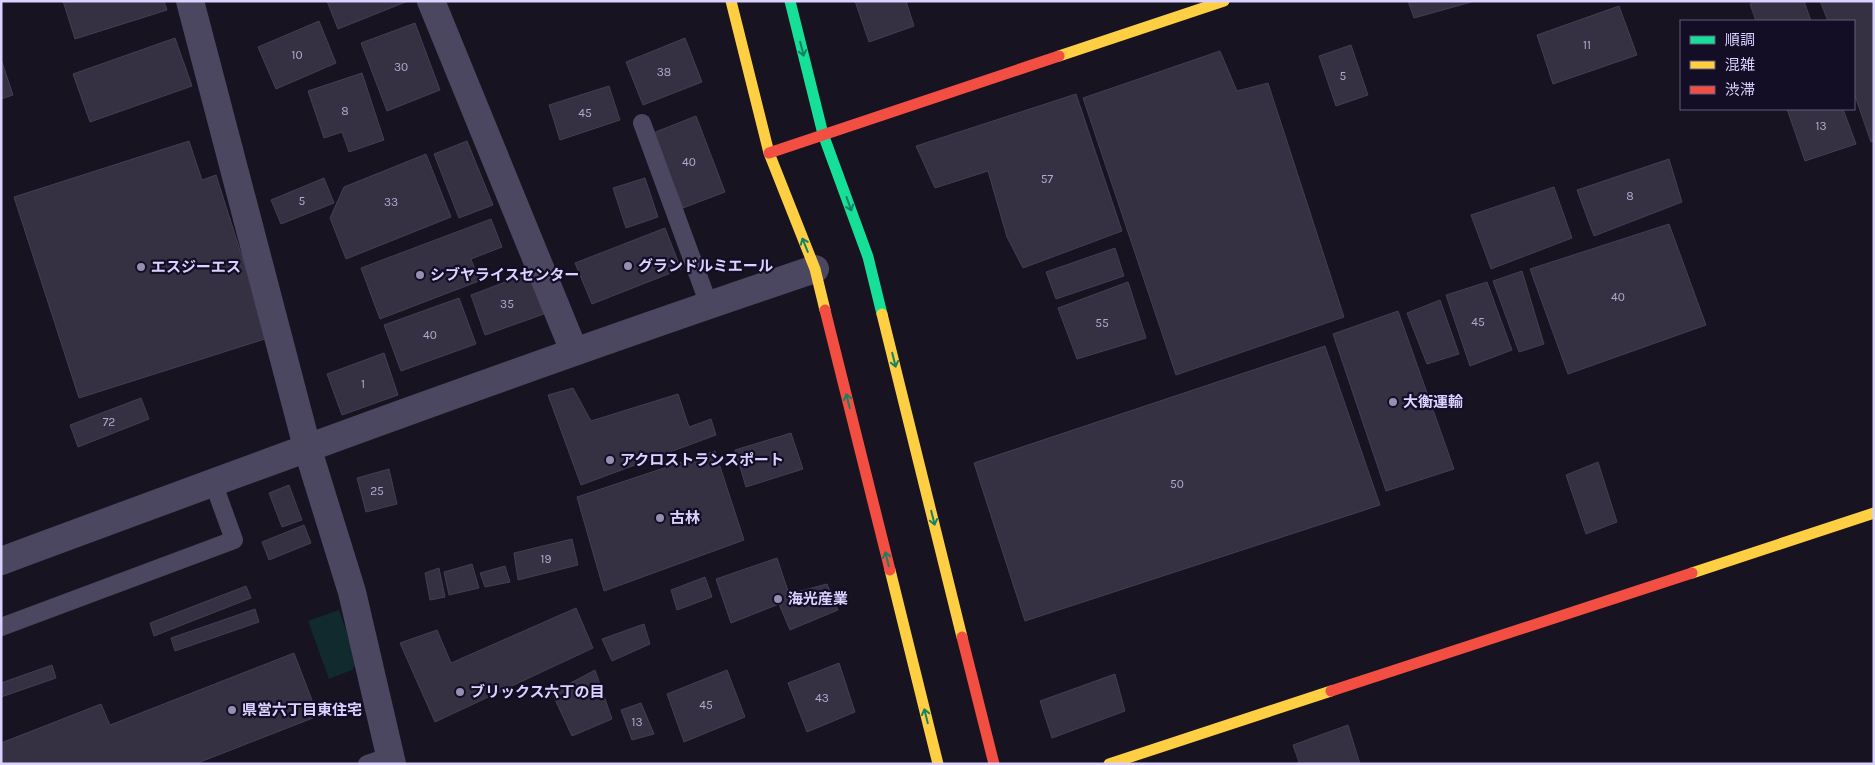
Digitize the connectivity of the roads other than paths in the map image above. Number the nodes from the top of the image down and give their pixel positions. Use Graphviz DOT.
graph roads {
  1 [pos="190,1"];
  2 [pos="431,1"];
  3 [pos="731,1"];
  4 [pos="790,1"];
  5 [pos="1224,1"];
  6 [pos="642,122"];
  7 [pos="823,134"];
  8 [pos="769,153"];
  9 [pos="815,269"];
  10 [pos="709,305"];
  11 [pos="574,352"];
  12 [pos="307,447"];
  13 [pos="213,482"];
  14 [pos="1874,513"];
  15 [pos="1,561"];
  16 [pos="1,627"];
  17 [pos="383,761"];
  18 [pos="938,764"];
  19 [pos="994,764"];
  20 [pos="1109,764"];
  1 -- 12 [label="street"];
  2 -- 11 [label="street"];
  3 -- 8 [label="street"];
  4 -- 7 [label="street, one-way"];
  5 -- 7 [label="street"];
  6 -- 10 [label="lane"];
  7 -- 8 [label="street"];
  7 -- 19 [label="street, one-way"];
  9 -- 8 [label="street, one-way"];
  9 -- 10 [label="street"];
  18 -- 9 [label="street, one-way"];
  10 -- 11 [label="street"];
  11 -- 12 [label="street"];
  12 -- 13 [label="street"];
  12 -- 17 [label="street"];
  13 -- 15 [label="street"];
  13 -- 16 [label="lane"];
  14 -- 20 [label="street"];
}
